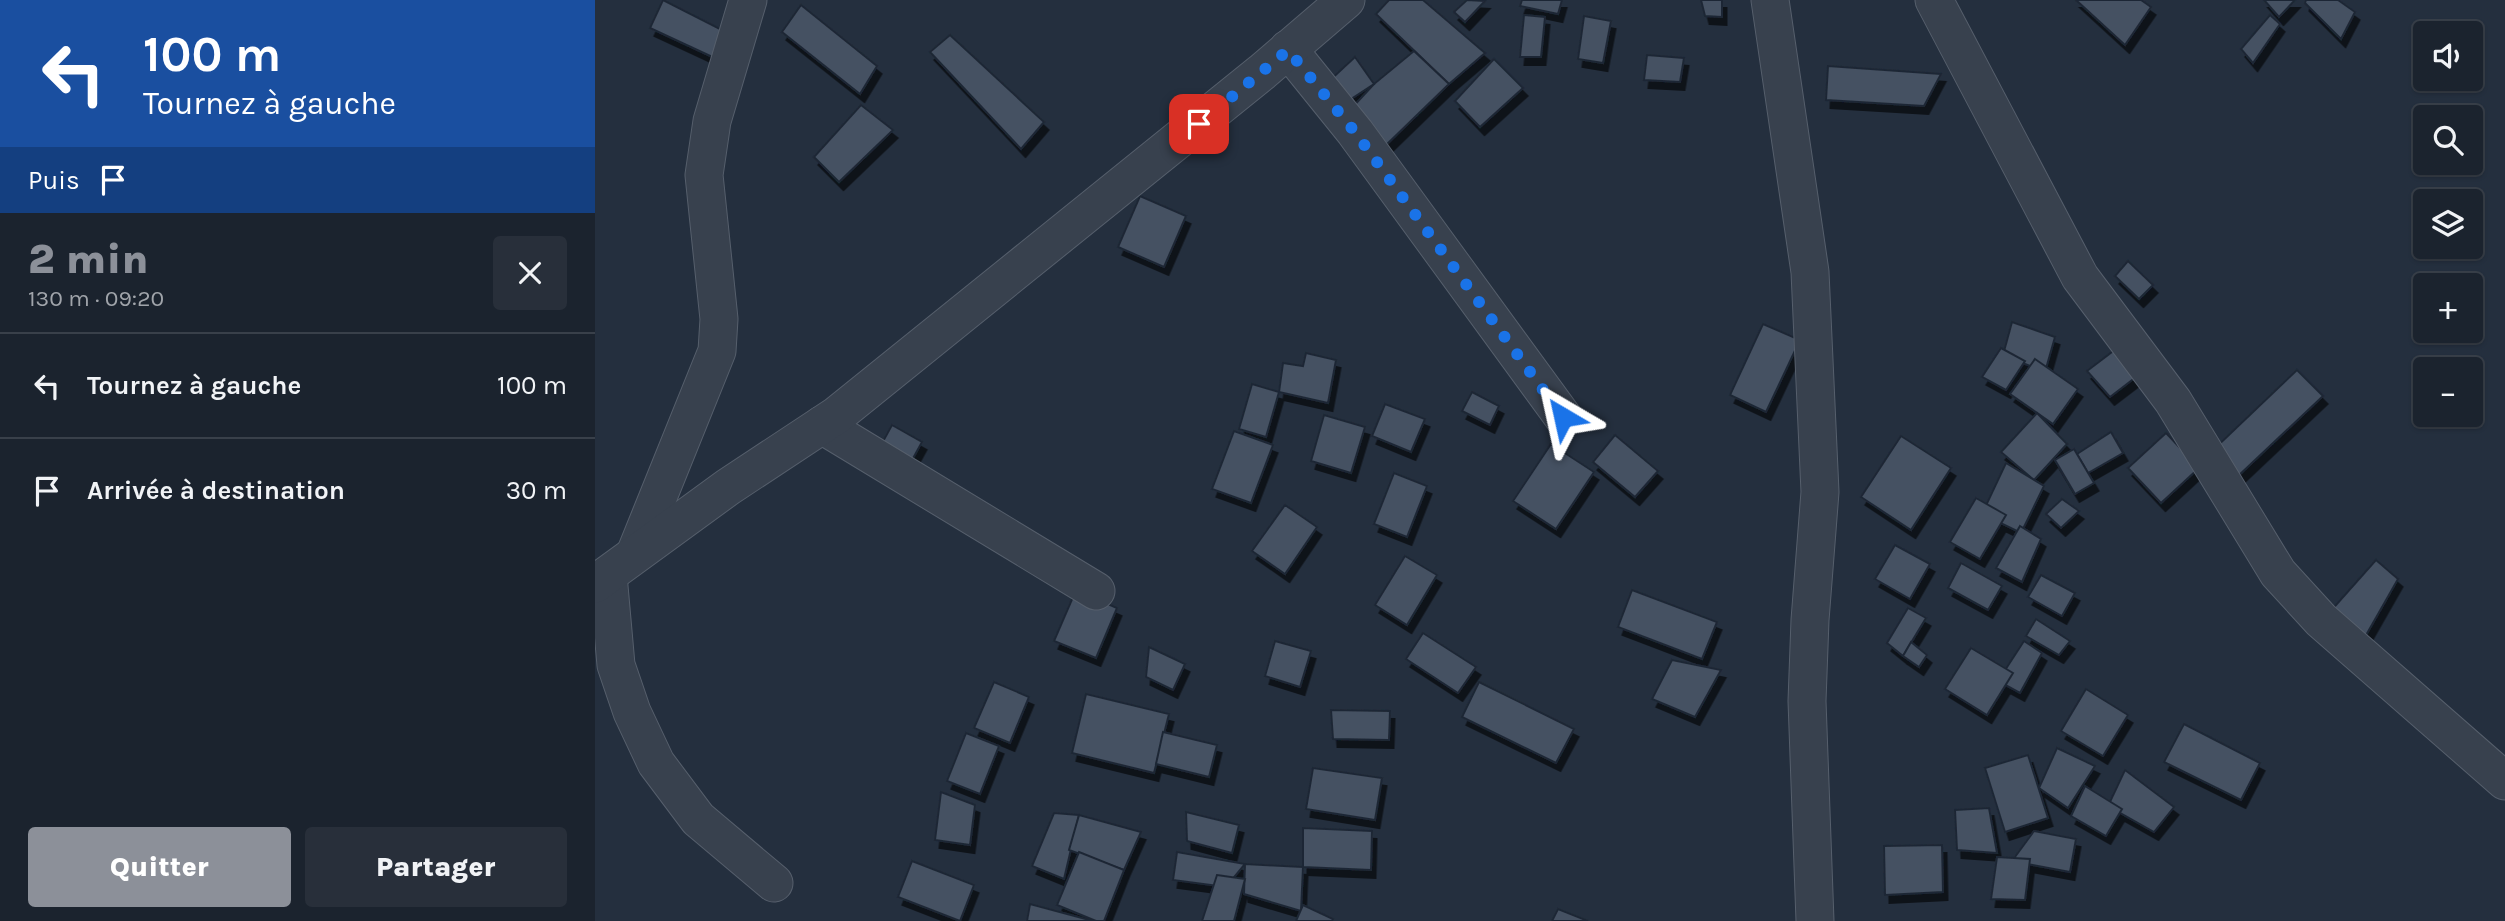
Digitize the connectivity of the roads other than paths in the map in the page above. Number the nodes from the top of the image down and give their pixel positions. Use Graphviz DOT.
graph roads {
  1 [pos="748,0"];
  2 [pos="1346,0"];
  3 [pos="1770,0"];
  4 [pos="1934,0"];
  5 [pos="1288,50"];
  6 [pos="1563,417"];
  7 [pos="822,425"];
  8 [pos="613,571"];
  9 [pos="1096,591"];
  10 [pos="2505,781"];
  11 [pos="774,883"];
  12 [pos="1815,921"];
  1 -- 8 [label="street"];
  2 -- 5 [label="street"];
  3 -- 12 [label="street"];
  4 -- 10 [label="street"];
  5 -- 6 [label="street"];
  5 -- 7 [label="street"];
  7 -- 8 [label="street"];
  7 -- 9 [label="street"];
  8 -- 11 [label="street"];
}
